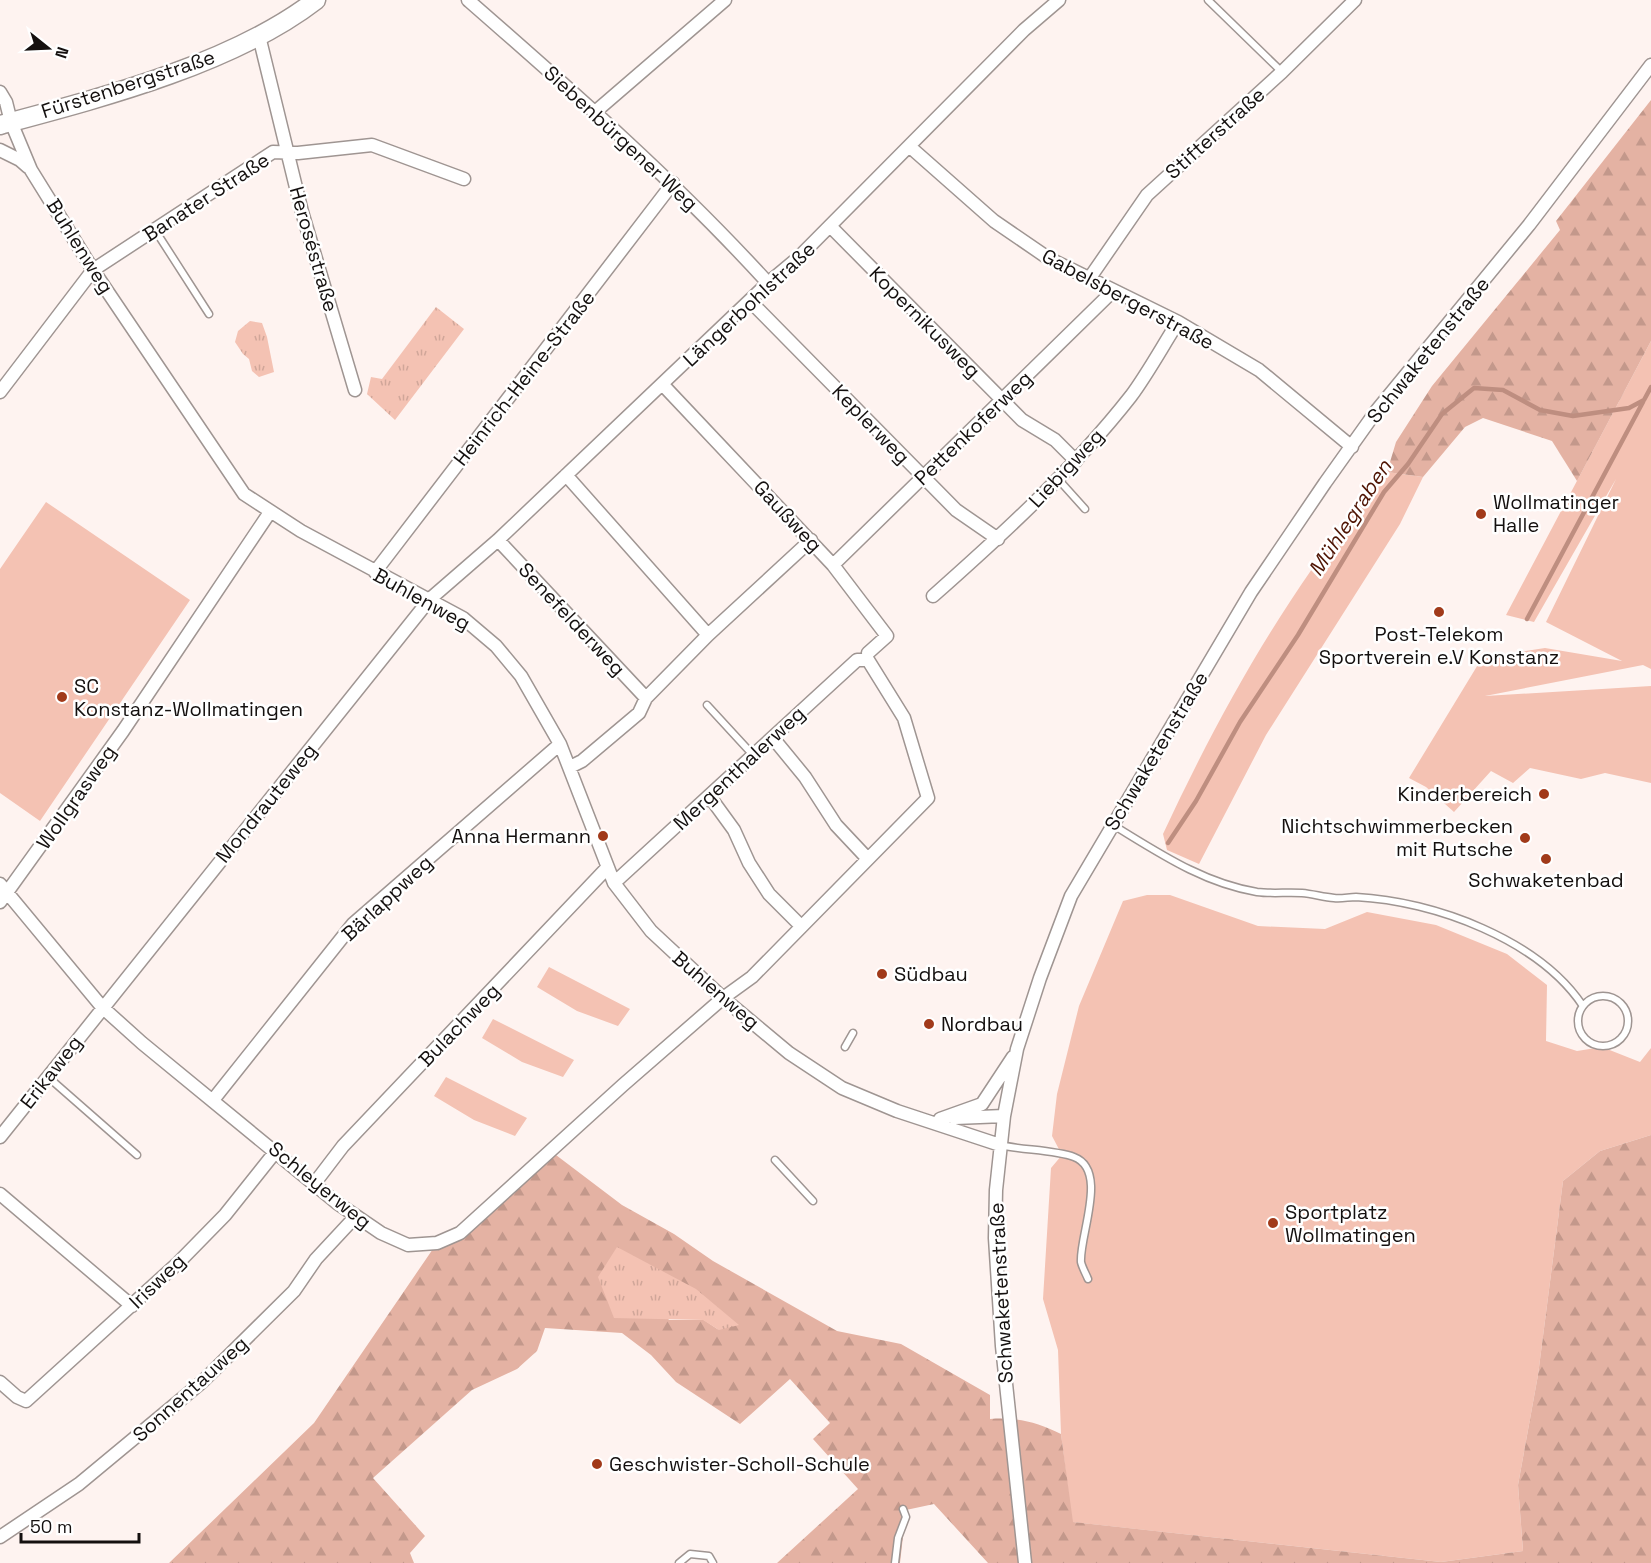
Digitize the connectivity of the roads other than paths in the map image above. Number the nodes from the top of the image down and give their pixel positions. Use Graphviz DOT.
graph roads {
  1 [pos="468,0"];
  2 [pos="725,0"];
  3 [pos="1059,0"];
  4 [pos="1208,0"];
  5 [pos="1355,0"];
  6 [pos="313,1"];
  7 [pos="259,36"];
  8 [pos="1651,65"];
  9 [pos="1282,72"];
  10 [pos="0,92"];
  11 [pos="595,112"];
  12 [pos="6,124"];
  13 [pos="909,146"];
  14 [pos="0,150"];
  15 [pos="287,152"];
  16 [pos="31,170"];
  17 [pos="464,179"];
  18 [pos="673,183"];
  19 [pos="831,227"];
  20 [pos="155,229"];
  21 [pos="93,270"];
  22 [pos="1089,279"];
  23 [pos="768,283"];
  24 [pos="1113,291"];
  25 [pos="751,302"];
  26 [pos="209,314"];
  27 [pos="1178,322"];
  28 [pos="663,385"];
  29 [pos="355,390"];
  30 [pos="0,392"];
  31 [pos="1003,400"];
  32 [pos="1352,447"];
  33 [pos="1076,461"];
  34 [pos="566,475"];
  35 [pos="922,477"];
  36 [pos="1058,479"];
  37 [pos="1085,509"];
  38 [pos="270,512"];
  39 [pos="998,539"];
  40 [pos="498,540"];
  41 [pos="811,540"];
  42 [pos="833,565"];
  43 [pos="375,572"];
  44 [pos="933,596"];
  45 [pos="430,599"];
  46 [pos="708,635"];
  47 [pos="868,656"];
  48 [pos="646,698"];
  49 [pos="707,705"];
  50 [pos="773,738"];
  51 [pos="560,744"];
  52 [pos="753,755"];
  53 [pos="570,767"];
  54 [pos="710,797"];
  55 [pos="1113,825"];
  56 [pos="867,858"];
  57 [pos="606,869"];
  58 [pos="614,884"];
  59 [pos="3,893"];
  60 [pos="800,926"];
  61 [pos="723,998"];
  62 [pos="1583,1006"];
  63 [pos="102,1007"];
  64 [pos="853,1033"];
  65 [pos="845,1047"];
  66 [pos="1017,1049"];
  67 [pos="48,1077"];
  68 [pos="213,1100"];
  69 [pos="1004,1116"];
  70 [pos="940,1119"];
  71 [pos="927,1120"];
  72 [pos="0,1137"];
  73 [pos="1000,1145"];
  74 [pos="276,1151"];
  75 [pos="137,1155"];
  76 [pos="775,1160"];
  77 [pos="314,1184"];
  78 [pos="0,1194"];
  79 [pos="813,1201"];
  80 [pos="356,1216"];
  81 [pos="1088,1279"];
  82 [pos="132,1306"];
  83 [pos="0,1382"];
  84 [pos="903,1509"];
  85 [pos="0,1537"];
  86 [pos="679,1563"];
  87 [pos="713,1563"];
  88 [pos="895,1563"];
  89 [pos="1025,1563"];
  1 -- 11 [label="street, Siebenbürgener Weg"];
  2 -- 11 [label="street"];
  3 -- 13 [label="street, Längerbohlstraße"];
  4 -- 9 [label="lane"];
  5 -- 9 [label="street, Stifterstraße"];
  6 -- 7 [label="main road, Fürstenbergstraße"];
  7 -- 12 [label="main road, Fürstenbergstraße"];
  7 -- 15 [label="street, Heroséstraße"];
  8 -- 32 [label="street, Schwaketenstraße"];
  9 -- 22 [label="street, Stifterstraße"];
  10 -- 12 [label="street, Buhlenweg"];
  11 -- 18 [label="street, Siebenbürgener Weg"];
  12 -- 16 [label="street, Buhlenweg"];
  13 -- 19 [label="street, Längerbohlstraße"];
  13 -- 22 [label="street, Gabelsbergerstraße"];
  14 -- 16 [label="street"];
  15 -- 17 [label="street, Banater Straße"];
  15 -- 20 [label="street, Banater Straße"];
  15 -- 29 [label="street, Heroséstraße"];
  16 -- 21 [label="street, Buhlenweg"];
  18 -- 23 [label="street, Siebenbürgener Weg"];
  18 -- 43 [label="street, Heinrich-Heine-Straße"];
  19 -- 23 [label="street, Längerbohlstraße"];
  19 -- 31 [label="street, Kopernikusweg"];
  20 -- 21 [label="street, Banater Straße"];
  20 -- 26 [label="lane"];
  21 -- 30 [label="street, Banater Straße"];
  21 -- 38 [label="street, Buhlenweg"];
  22 -- 24 [label="street, Gabelsbergerstraße"];
  23 -- 25 [label="street, Längerbohlstraße"];
  24 -- 27 [label="street, Gabelsbergerstraße"];
  24 -- 31 [label="street, Pettenkoferweg"];
  25 -- 28 [label="street, Längerbohlstraße"];
  25 -- 35 [label="street, Keplerweg"];
  27 -- 32 [label="street, Gabelsbergerstraße"];
  27 -- 33 [label="street, Liebigweg"];
  28 -- 34 [label="street, Längerbohlstraße"];
  28 -- 41 [label="street, Gaußweg"];
  31 -- 33 [label="street, Kopernikusweg"];
  31 -- 35 [label="street, Pettenkoferweg"];
  32 -- 55 [label="street, Schwaketenstraße"];
  33 -- 36 [label="street, Liebigweg"];
  34 -- 40 [label="street, Längerbohlstraße"];
  34 -- 46 [label="street"];
  35 -- 39 [label="street, Keplerweg"];
  35 -- 42 [label="street, Pettenkoferweg"];
  36 -- 37 [label="lane"];
  36 -- 39 [label="street, Liebigweg"];
  38 -- 43 [label="street, Buhlenweg"];
  38 -- 59 [label="street, Wollgrasweg"];
  39 -- 44 [label="street, Liebigweg"];
  40 -- 45 [label="street, Längerbohlstraße"];
  40 -- 48 [label="street, Senefelderweg"];
  41 -- 42 [label="street, Gaußweg"];
  41 -- 46 [label="street"];
  42 -- 47 [label="street, Gaußweg"];
  43 -- 45 [label="street, Buhlenweg"];
  45 -- 51 [label="street, Buhlenweg"];
  45 -- 63 [label="street, Mondrauteweg"];
  46 -- 48 [label="street"];
  47 -- 50 [label="street, Mergenthalerweg"];
  47 -- 56 [label="street, Schleyerweg"];
  48 -- 53 [label="street"];
  49 -- 52 [label="lane"];
  50 -- 52 [label="street, Mergenthalerweg"];
  50 -- 56 [label="street"];
  51 -- 53 [label="street, Buhlenweg"];
  51 -- 68 [label="street, Bärlappweg"];
  52 -- 54 [label="street, Mergenthalerweg"];
  53 -- 57 [label="street, Buhlenweg"];
  54 -- 58 [label="street, Mergenthalerweg"];
  54 -- 60 [label="street"];
  55 -- 62 [label="lane"];
  55 -- 66 [label="street, Schwaketenstraße"];
  56 -- 60 [label="street, Schleyerweg"];
  57 -- 58 [label="street, Buhlenweg"];
  57 -- 77 [label="street, Bulachweg"];
  58 -- 61 [label="street, Buhlenweg"];
  59 -- 63 [label="street, Schleyerweg"];
  60 -- 61 [label="street, Schleyerweg"];
  61 -- 71 [label="street, Buhlenweg"];
  61 -- 80 [label="street, Schleyerweg"];
  62 -- 62 [label="lane"];
  63 -- 67 [label="street, Erikaweg"];
  63 -- 68 [label="street, Schleyerweg"];
  64 -- 65 [label="lane"];
  66 -- 69 [label="street, Schwaketenstraße"];
  66 -- 70 [label="street, Buhlenweg"];
  67 -- 72 [label="street, Erikaweg"];
  67 -- 75 [label="lane"];
  68 -- 74 [label="street, Schleyerweg"];
  69 -- 70 [label="street, Buhlenweg"];
  69 -- 73 [label="street, Schwaketenstraße"];
  70 -- 71 [label="street, Buhlenweg"];
  71 -- 73 [label="street, Buhlenweg"];
  73 -- 81 [label="lane"];
  73 -- 89 [label="street, Schwaketenstraße"];
  74 -- 77 [label="street, Schleyerweg"];
  74 -- 82 [label="street, Irisweg"];
  76 -- 79 [label="lane"];
  77 -- 80 [label="street, Schleyerweg"];
  78 -- 82 [label="street"];
  80 -- 85 [label="street, Sonnentauweg"];
  82 -- 83 [label="street, Irisweg"];
  84 -- 88 [label="lane"];
  86 -- 87 [label="lane"];
}
